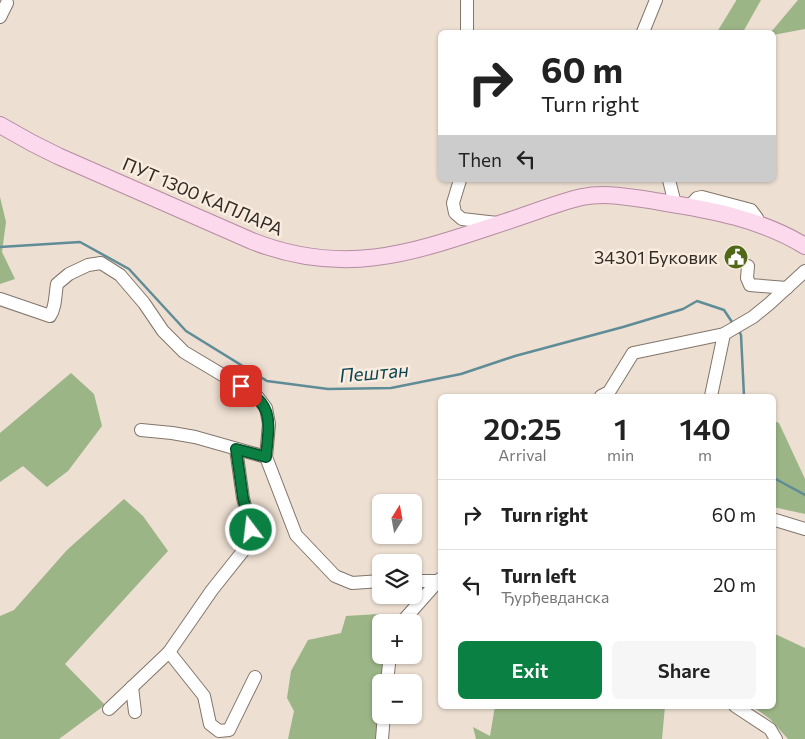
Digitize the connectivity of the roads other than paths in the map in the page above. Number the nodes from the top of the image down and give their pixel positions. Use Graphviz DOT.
graph roads {
  1 [pos="467,0"];
  2 [pos="656,0"];
  3 [pos="7,3"];
  4 [pos="0,17"];
  5 [pos="467,30"];
  6 [pos="643,30"];
  7 [pos="0,125"];
  8 [pos="459,182"];
  9 [pos="670,182"];
  10 [pos="682,205"];
  11 [pos="500,224"];
  12 [pos="805,246"];
  13 [pos="748,266"];
  14 [pos="805,272"];
  15 [pos="787,288"];
  16 [pos="0,299"];
  17 [pos="724,334"];
  18 [pos="609,394"];
  19 [pos="711,394"];
  20 [pos="141,430"];
  21 [pos="236,449"];
  22 [pos="266,457"];
  23 [pos="776,520"];
  24 [pos="805,529"];
  25 [pos="438,580"];
  26 [pos="372,581"];
  27 [pos="422,581"];
  28 [pos="438,581"];
  29 [pos="409,614"];
  30 [pos="169,652"];
  31 [pos="256,677"];
  32 [pos="132,687"];
  33 [pos="109,709"];
  34 [pos="740,709"];
  35 [pos="135,712"];
  36 [pos="383,724"];
  37 [pos="382,739"];
  38 [pos="776,739"];
  1 -- 5 [label="street"];
  2 -- 6 [label="street"];
  3 -- 4 [label="street"];
  7 -- 11 [label="main road, ПУТ 1300 КАПЛАРА"];
  8 -- 11 [label="street"];
  9 -- 10 [label="street"];
  10 -- 11 [label="main road, ПУТ 1300 КАПЛАРА"];
  10 -- 12 [label="main road, ПУТ 1300 КАПЛАРА"];
  13 -- 15 [label="street"];
  14 -- 15 [label="street"];
  15 -- 17 [label="street"];
  16 -- 22 [label="street"];
  17 -- 18 [label="street"];
  17 -- 19 [label="street"];
  20 -- 21 [label="street"];
  21 -- 22 [label="street"];
  21 -- 30 [label="street"];
  22 -- 26 [label="street"];
  23 -- 24 [label="street"];
  25 -- 27 [label="street"];
  28 -- 29 [label="street"];
  30 -- 31 [label="street"];
  30 -- 32 [label="street"];
  32 -- 33 [label="street"];
  32 -- 35 [label="street"];
  34 -- 38 [label="street"];
  36 -- 37 [label="street"];
}
